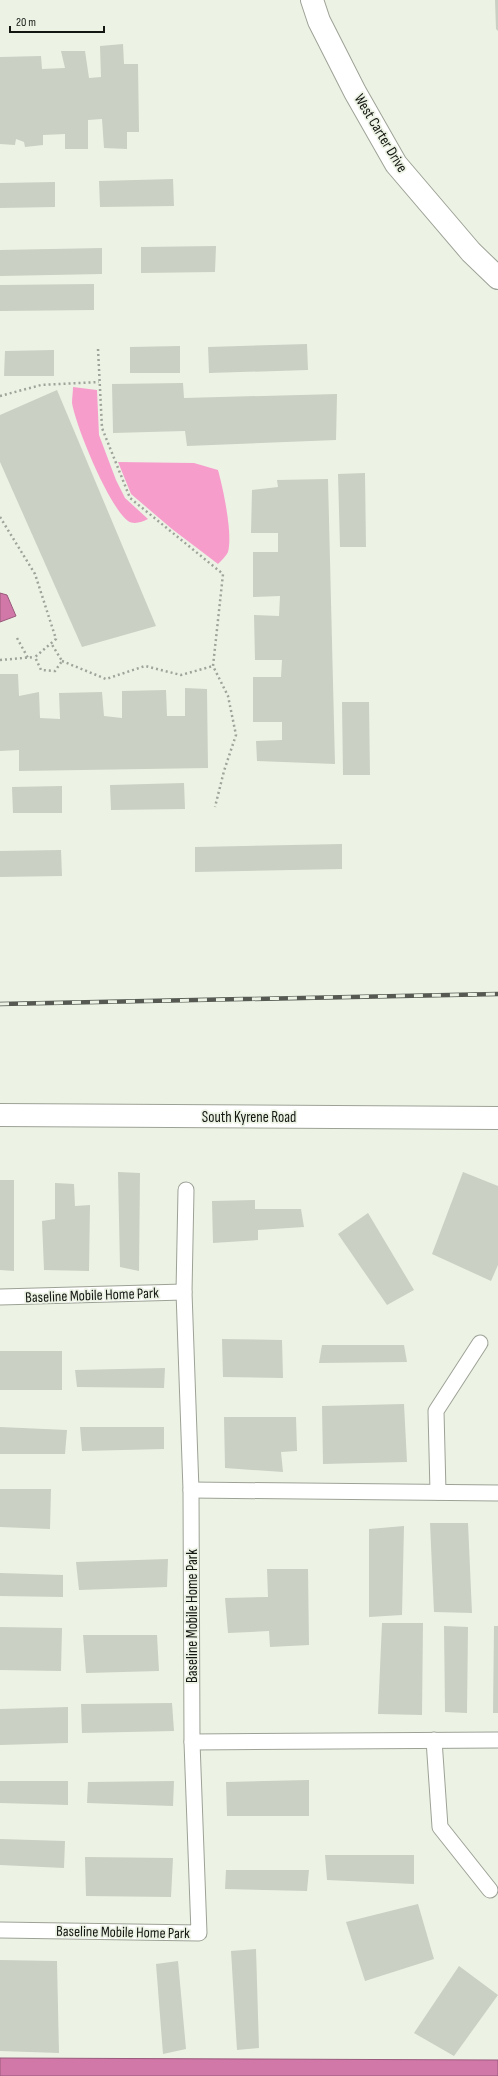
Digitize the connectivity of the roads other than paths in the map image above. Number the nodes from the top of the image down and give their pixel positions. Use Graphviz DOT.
graph roads {
  1 [pos="312,0"];
  2 [pos="498,278"];
  3 [pos="0,1116"];
  4 [pos="498,1118"];
  5 [pos="186,1190"];
  6 [pos="184,1292"];
  7 [pos="0,1298"];
  8 [pos="480,1343"];
  9 [pos="191,1490"];
  10 [pos="438,1492"];
  11 [pos="498,1492"];
  12 [pos="434,1740"];
  13 [pos="498,1740"];
  14 [pos="192,1742"];
  15 [pos="490,1890"];
  16 [pos="0,1930"];
  1 -- 2 [label="street, West Carter Drive"];
  3 -- 4 [label="street, South Kyrene Road"];
  5 -- 6 [label="lane, Baseline Mobile Home Park"];
  6 -- 7 [label="lane, Baseline Mobile Home Park"];
  6 -- 9 [label="lane, Baseline Mobile Home Park"];
  8 -- 10 [label="lane"];
  9 -- 10 [label="lane"];
  9 -- 14 [label="lane, Baseline Mobile Home Park"];
  10 -- 11 [label="lane"];
  12 -- 13 [label="lane"];
  12 -- 14 [label="lane"];
  12 -- 15 [label="lane"];
  14 -- 16 [label="lane, Baseline Mobile Home Park"];
}
